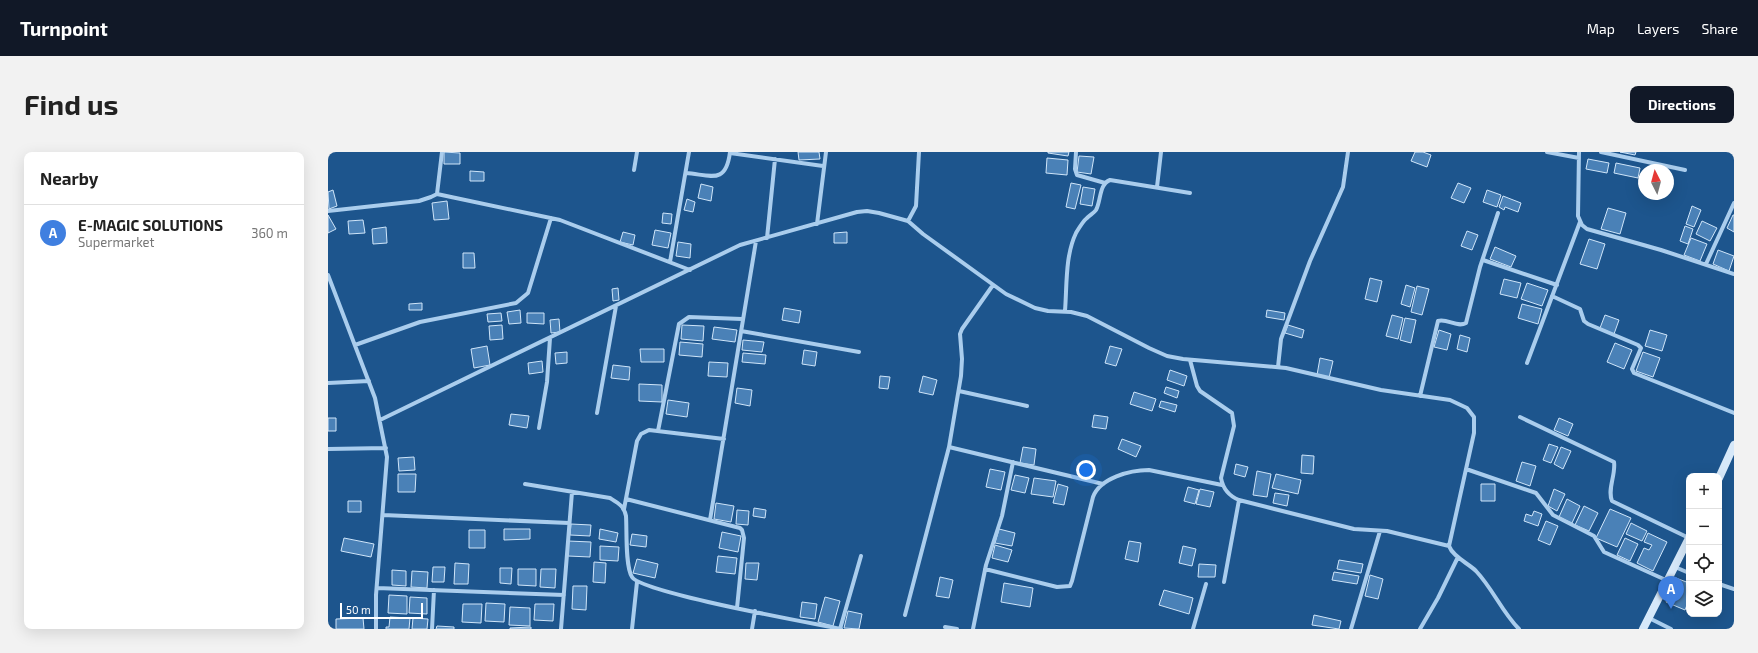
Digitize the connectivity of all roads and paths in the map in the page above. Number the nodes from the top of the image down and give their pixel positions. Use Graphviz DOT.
graph roads {
  1 [pos="442,152"];
  2 [pos="637,152"];
  3 [pos="689,152"];
  4 [pos="826,152"];
  5 [pos="919,152"];
  6 [pos="1076,152"];
  7 [pos="1161,152"];
  8 [pos="1348,152"];
  9 [pos="1547,152"];
  10 [pos="1579,152"];
  11 [pos="1600,152"];
  12 [pos="730,153"];
  13 [pos="1579,158"];
  14 [pos="775,159"];
  15 [pos="823,166"];
  16 [pos="634,170"];
  17 [pos="1685,170"];
  18 [pos="686,173"];
  19 [pos="1105,183"];
  20 [pos="1157,187"];
  21 [pos="1190,193"];
  22 [pos="437,194"];
  23 [pos="1734,203"];
  24 [pos="328,211"];
  25 [pos="1498,213"];
  26 [pos="551,218"];
  27 [pos="908,221"];
  28 [pos="1580,222"];
  29 [pos="818,224"];
  30 [pos="767,238"];
  31 [pos="756,241"];
  32 [pos="1483,260"];
  33 [pos="670,262"];
  34 [pos="1706,264"];
  35 [pos="690,270"];
  36 [pos="1734,274"];
  37 [pos="328,275"];
  38 [pos="993,285"];
  39 [pos="1557,285"];
  40 [pos="1552,296"];
  41 [pos="616,306"];
  42 [pos="1065,311"];
  43 [pos="742,319"];
  44 [pos="741,331"];
  45 [pos="550,338"];
  46 [pos="355,345"];
  47 [pos="859,352"];
  48 [pos="1190,360"];
  49 [pos="1527,363"];
  50 [pos="1278,367"];
  51 [pos="369,381"];
  52 [pos="328,383"];
  53 [pos="958,391"];
  54 [pos="1420,396"];
  55 [pos="1027,406"];
  56 [pos="597,413"];
  57 [pos="1734,413"];
  58 [pos="1520,417"];
  59 [pos="380,420"];
  60 [pos="539,428"];
  61 [pos="658,431"];
  62 [pos="724,439"];
  63 [pos="1734,445"];
  64 [pos="949,447"];
  65 [pos="386,448"];
  66 [pos="328,449"];
  67 [pos="1013,462"];
  68 [pos="1466,469"];
  69 [pos="1721,473"];
  70 [pos="525,484"];
  71 [pos="1103,484"];
  72 [pos="1222,485"];
  73 [pos="572,492"];
  74 [pos="626,500"];
  75 [pos="1239,500"];
  76 [pos="624,509"];
  77 [pos="383,515"];
  78 [pos="710,520"];
  79 [pos="569,524"];
  80 [pos="1380,531"];
  81 [pos="1686,537"];
  82 [pos="1686,544"];
  83 [pos="1449,546"];
  84 [pos="861,556"];
  85 [pos="1458,557"];
  86 [pos="1675,567"];
  87 [pos="985,569"];
  88 [pos="1686,571"];
  89 [pos="1668,581"];
  90 [pos="637,582"];
  91 [pos="1224,582"];
  92 [pos="1206,584"];
  93 [pos="1722,585"];
  94 [pos="377,588"];
  95 [pos="434,590"];
  96 [pos="1734,590"];
  97 [pos="564,595"];
  98 [pos="737,608"];
  99 [pos="755,612"];
  100 [pos="905,614"];
  101 [pos="1649,618"];
  102 [pos="945,627"];
  103 [pos="376,629"];
  104 [pos="432,629"];
  105 [pos="562,629"];
  106 [pos="632,629"];
  107 [pos="752,629"];
  108 [pos="841,629"];
  109 [pos="957,629"];
  110 [pos="973,629"];
  111 [pos="1193,629"];
  112 [pos="1351,629"];
  113 [pos="1420,629"];
  114 [pos="1519,629"];
  115 [pos="1643,629"];
  116 [pos="1671,629"];
  1 -- 22 [label="street"];
  2 -- 16 [label="street"];
  3 -- 18 [label="street"];
  4 -- 15 [label="street"];
  5 -- 27 [label="street"];
  6 -- 19 [label="street"];
  7 -- 20 [label="street"];
  8 -- 50 [label="street"];
  9 -- 13 [label="street"];
  10 -- 13 [label="street"];
  11 -- 17 [label="street"];
  12 -- 14 [label="street"];
  12 -- 18 [label="street"];
  13 -- 28 [label="street"];
  14 -- 15 [label="street"];
  14 -- 30 [label="street"];
  15 -- 29 [label="street"];
  18 -- 33 [label="street"];
  19 -- 20 [label="street"];
  19 -- 42 [label="street"];
  20 -- 21 [label="street"];
  22 -- 24 [label="street"];
  22 -- 26 [label="street"];
  23 -- 34 [label="street"];
  25 -- 32 [label="street"];
  26 -- 33 [label="street"];
  26 -- 46 [label="street"];
  27 -- 29 [label="street"];
  27 -- 38 [label="street"];
  28 -- 34 [label="street"];
  28 -- 39 [label="street"];
  29 -- 30 [label="street"];
  30 -- 31 [label="street"];
  31 -- 35 [label="street"];
  31 -- 43 [label="street"];
  32 -- 39 [label="street"];
  32 -- 54 [label="street"];
  33 -- 35 [label="street"];
  34 -- 36 [label="street"];
  35 -- 41 [label="street"];
  37 -- 46 [label="street"];
  38 -- 42 [label="street"];
  38 -- 53 [label="street"];
  39 -- 40 [label="street"];
  40 -- 49 [label="street"];
  40 -- 57 [label="street"];
  41 -- 45 [label="street"];
  41 -- 56 [label="street"];
  42 -- 48 [label="street"];
  43 -- 44 [label="street"];
  43 -- 61 [label="street"];
  44 -- 47 [label="street"];
  44 -- 62 [label="street"];
  45 -- 59 [label="street"];
  45 -- 60 [label="street"];
  46 -- 51 [label="street"];
  48 -- 50 [label="street"];
  48 -- 72 [label="street"];
  50 -- 54 [label="street"];
  51 -- 52 [label="street"];
  51 -- 59 [label="street"];
  53 -- 55 [label="street"];
  53 -- 64 [label="street"];
  54 -- 68 [label="street"];
  58 -- 81 [label="street"];
  59 -- 65 [label="street"];
  61 -- 62 [label="street"];
  61 -- 74 [label="street"];
  62 -- 78 [label="street"];
  63 -- 69 [label="main road"];
  64 -- 67 [label="street"];
  64 -- 100 [label="street"];
  65 -- 66 [label="street"];
  65 -- 77 [label="street"];
  67 -- 71 [label="street"];
  67 -- 87 [label="street"];
  68 -- 83 [label="street"];
  68 -- 89 [label="street"];
  70 -- 73 [label="street"];
  71 -- 72 [label="street"];
  71 -- 87 [label="street"];
  72 -- 75 [label="street"];
  73 -- 76 [label="street"];
  73 -- 79 [label="street"];
  74 -- 76 [label="street"];
  74 -- 78 [label="street"];
  75 -- 80 [label="street"];
  75 -- 91 [label="street"];
  76 -- 90 [label="street"];
  77 -- 79 [label="street"];
  77 -- 94 [label="street"];
  78 -- 98 [label="street"];
  79 -- 97 [label="street"];
  80 -- 83 [label="street"];
  80 -- 112 [label="street"];
  82 -- 86 [label="main road"];
  83 -- 85 [label="street"];
  84 -- 108 [label="street"];
  85 -- 113 [label="street"];
  85 -- 114 [label="street"];
  86 -- 88 [label="street"];
  86 -- 89 [label="main road"];
  87 -- 110 [label="street"];
  89 -- 101 [label="main road"];
  90 -- 98 [label="street"];
  90 -- 106 [label="street"];
  92 -- 111 [label="street"];
  93 -- 96 [label="street"];
  94 -- 95 [label="street"];
  94 -- 103 [label="street"];
  95 -- 97 [label="street"];
  95 -- 104 [label="street"];
  97 -- 105 [label="street"];
  98 -- 99 [label="street"];
  99 -- 107 [label="street"];
  99 -- 108 [label="street"];
  101 -- 115 [label="main road"];
  101 -- 116 [label="street"];
  102 -- 109 [label="street"];
}
